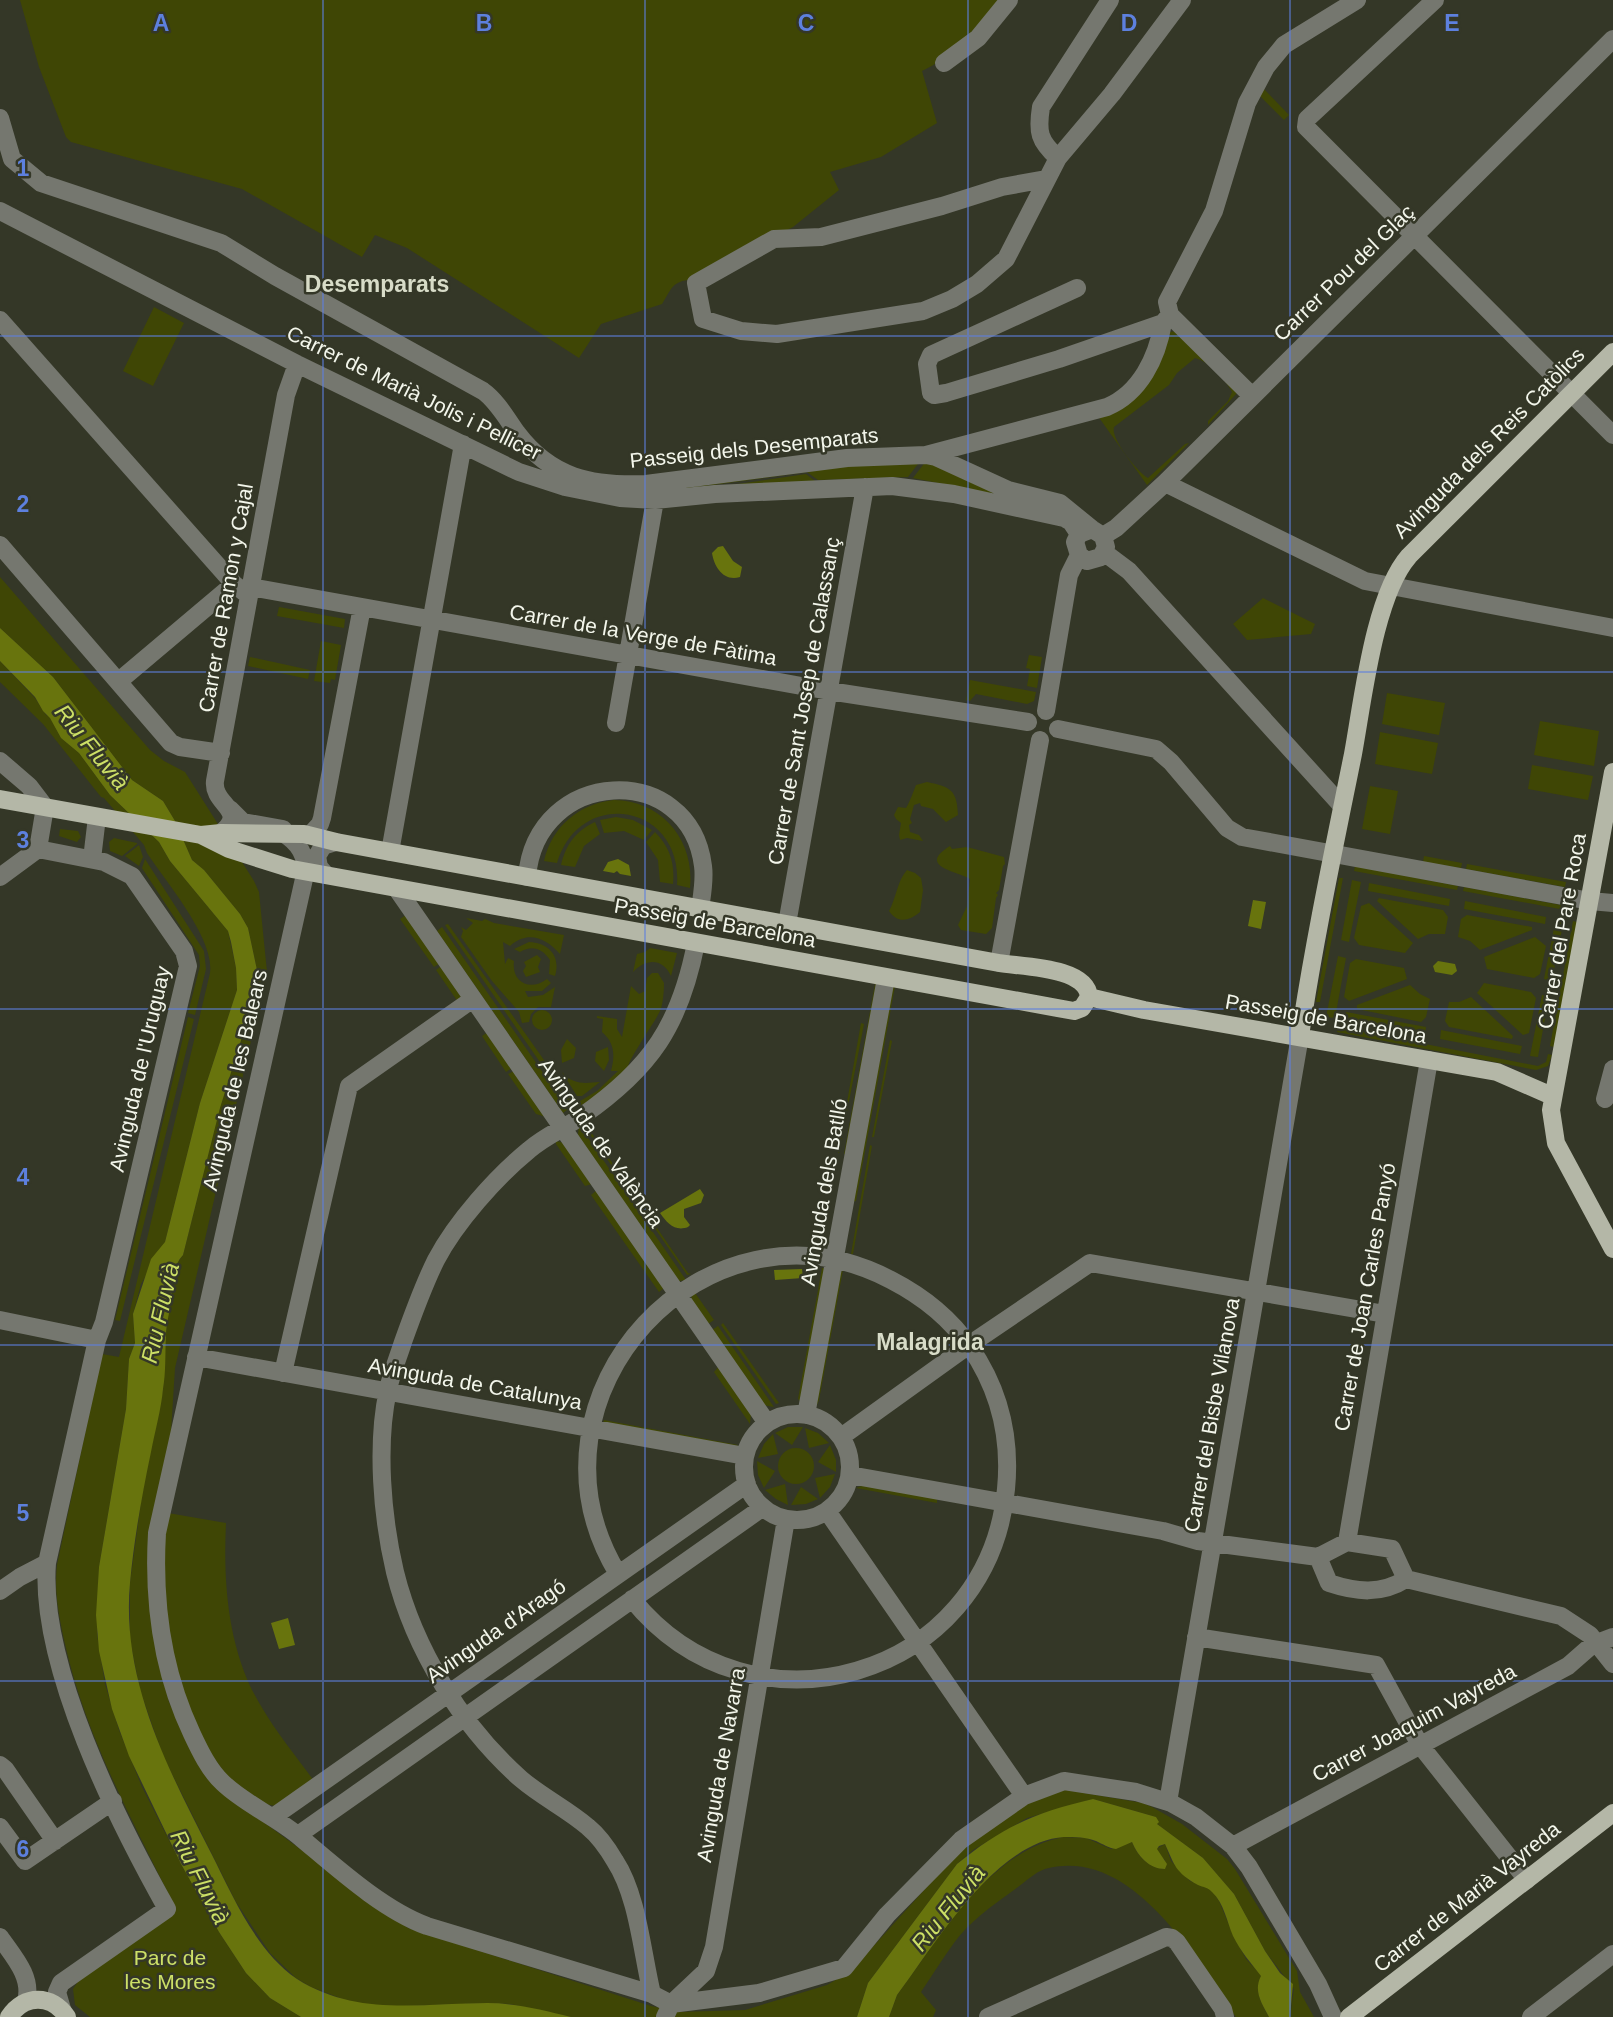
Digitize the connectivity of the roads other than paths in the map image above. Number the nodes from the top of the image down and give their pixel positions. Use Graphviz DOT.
graph roads {
  1 [pos="1009,0"];
  2 [pos="1110,0"];
  3 [pos="1182,0"];
  4 [pos="1357,0"];
  5 [pos="1435,0"];
  6 [pos="1613,39"];
  7 [pos="944,63"];
  8 [pos="0,118"];
  9 [pos="1058,158"];
  10 [pos="1046,180"];
  11 [pos="0,211"];
  12 [pos="1413,237"];
  13 [pos="1077,288"];
  14 [pos="1166,319"];
  15 [pos="0,320"];
  16 [pos="1613,352"];
  17 [pos="297,364"];
  18 [pos="1571,393"];
  19 [pos="1252,396"];
  20 [pos="1613,435"];
  21 [pos="463,444"];
  22 [pos="926,455"];
  23 [pos="1165,482"];
  24 [pos="865,486"];
  25 [pos="655,500"];
  26 [pos="1095,538"];
  27 [pos="0,545"];
  28 [pos="1079,555"];
  29 [pos="1391,588"];
  30 [pos="244,589"];
  31 [pos="362,607"];
  32 [pos="430,620"];
  33 [pos="1613,628"];
  34 [pos="628,655"];
  35 [pos="119,681"];
  36 [pos="829,691"];
  37 [pos="1046,711"];
  38 [pos="1028,722"];
  39 [pos="617,723"];
  40 [pos="1058,729"];
  41 [pos="1040,740"];
  42 [pos="221,753"];
  43 [pos="0,761"];
  44 [pos="1613,772"];
  45 [pos="0,799"];
  46 [pos="1342,806"];
  47 [pos="45,807"];
  48 [pos="230,810"];
  49 [pos="97,817"];
  50 [pos="277,830"];
  51 [pos="221,833"];
  52 [pos="307,834"];
  53 [pos="201,835"];
  54 [pos="336,842"];
  55 [pos="38,849"];
  56 [pos="390,852"];
  57 [pos="1334,854"];
  58 [pos="92,859"];
  59 [pos="306,870"];
  60 [pos="326,875"];
  61 [pos="0,877"];
  62 [pos="527,877"];
  63 [pos="397,889"];
  64 [pos="1590,901"];
  65 [pos="1613,903"];
  66 [pos="700,909"];
  67 [pos="786,924"];
  68 [pos="696,943"];
  69 [pos="999,963"];
  70 [pos="886,978"];
  71 [pos="1089,997"];
  72 [pos="473,999"];
  73 [pos="1300,1036"];
  74 [pos="1429,1060"];
  75 [pos="1613,1069"];
  76 [pos="1552,1096"];
  77 [pos="1605,1099"];
  78 [pos="564,1129"];
  79 [pos="1613,1249"];
  80 [pos="834,1260"];
  81 [pos="1256,1291"];
  82 [pos="678,1294"];
  83 [pos="1385,1314"];
  84 [pos="0,1320"];
  85 [pos="97,1340"];
  86 [pos="969,1345"];
  87 [pos="196,1357"];
  88 [pos="283,1373"];
  89 [pos="388,1391"];
  90 [pos="806,1415"];
  91 [pos="767,1423"];
  92 [pos="590,1428"];
  93 [pos="841,1437"];
  94 [pos="745,1457"];
  95 [pos="850,1475"];
  96 [pos="747,1484"];
  97 [pos="1005,1504"];
  98 [pos="762,1508"];
  99 [pos="827,1511"];
  100 [pos="786,1519"];
  101 [pos="1347,1542"];
  102 [pos="1213,1543"];
  103 [pos="1318,1557"];
  104 [pos="47,1563"];
  105 [pos="618,1574"];
  106 [pos="1406,1580"];
  107 [pos="0,1591"];
  108 [pos="632,1599"];
  109 [pos="1196,1637"];
  110 [pos="1606,1640"];
  111 [pos="918,1642"];
  112 [pos="1613,1664"];
  113 [pos="759,1676"];
  114 [pos="448,1693"];
  115 [pos="464,1717"];
  116 [pos="1420,1745"];
  117 [pos="0,1765"];
  118 [pos="1024,1796"];
  119 [pos="113,1801"];
  120 [pos="1168,1802"];
  121 [pos="1613,1813"];
  122 [pos="273,1818"];
  123 [pos="0,1827"];
  124 [pos="298,1835"];
  125 [pos="55,1841"];
  126 [pos="1233,1846"];
  127 [pos="1527,1880"];
  128 [pos="0,1937"];
  129 [pos="1613,1954"];
  130 [pos="652,1994"];
  131 [pos="24,2002"];
  132 [pos="668,2010"];
  133 [pos="0,2011"];
  134 [pos="64,2013"];
  135 [pos="9,2017"];
  136 [pos="988,2017"];
  137 [pos="1225,2017"];
  138 [pos="1332,2017"];
  139 [pos="1349,2017"];
  140 [pos="1531,2017"];
  1 -- 7 [label="street"];
  2 -- 9 [label="street"];
  3 -- 9 [label="street"];
  4 -- 14 [label="street, Passeig dels Desemparats"];
  5 -- 12 [label="street"];
  6 -- 12 [label="street, Carrer Pou del Glaç"];
  8 -- 22 [label="street, Passeig dels Desemparats"];
  9 -- 10 [label="street"];
  10 -- 10 [label="street"];
  11 -- 17 [label="street, Carrer de Marià Jolis i Pellicer"];
  12 -- 18 [label="street"];
  12 -- 19 [label="street, Carrer Pou del Glaç"];
  13 -- 14 [label="street"];
  14 -- 19 [label="street"];
  14 -- 22 [label="street, Passeig dels Desemparats"];
  15 -- 30 [label="street"];
  16 -- 18 [label="main road, Avinguda dels Reis Catòlics"];
  17 -- 21 [label="street, Carrer de Marià Jolis i Pellicer"];
  17 -- 30 [label="street, Carrer de Ramon y Cajal"];
  18 -- 20 [label="street"];
  18 -- 29 [label="main road, Avinguda dels Reis Catòlics"];
  19 -- 23 [label="street, Carrer Pou del Glaç"];
  21 -- 25 [label="street, Carrer de Marià Jolis i Pellicer"];
  21 -- 32 [label="street"];
  22 -- 26 [label="street"];
  23 -- 26 [label="street, Carrer Pou del Glaç"];
  23 -- 29 [label="street"];
  24 -- 25 [label="street, Carrer de Marià Jolis i Pellicer"];
  24 -- 26 [label="street, Carrer de Marià Jolis i Pellicer"];
  24 -- 36 [label="street, Carrer de Sant Josep de Calassanç"];
  25 -- 34 [label="street"];
  26 -- 28 [label="street"];
  26 -- 28 [label="street"];
  26 -- 46 [label="street"];
  27 -- 35 [label="street"];
  28 -- 37 [label="street"];
  29 -- 33 [label="street"];
  29 -- 46 [label="main road, Avinguda dels Reis Catòlics"];
  30 -- 31 [label="street, Carrer de la Verge de Fàtima"];
  30 -- 35 [label="street"];
  30 -- 42 [label="street, Carrer de Ramon y Cajal"];
  31 -- 32 [label="street, Carrer de la Verge de Fàtima"];
  31 -- 52 [label="street"];
  32 -- 34 [label="street, Carrer de la Verge de Fàtima"];
  32 -- 56 [label="street"];
  34 -- 36 [label="street, Carrer de la Verge de Fàtima"];
  34 -- 39 [label="street"];
  35 -- 42 [label="street"];
  36 -- 38 [label="street, Carrer de la Verge de Fàtima"];
  36 -- 67 [label="street, Carrer de Sant Josep de Calassanç"];
  37 -- 38 [label="street"];
  37 -- 40 [label="street"];
  38 -- 41 [label="street"];
  40 -- 41 [label="street"];
  40 -- 57 [label="street"];
  41 -- 69 [label="street"];
  42 -- 48 [label="street, Carrer de Ramon y Cajal"];
  43 -- 47 [label="street"];
  44 -- 64 [label="main road, Carrer del Pare Roca"];
  45 -- 47 [label="main road"];
  46 -- 57 [label="main road, Avinguda dels Reis Catòlics"];
  47 -- 49 [label="main road"];
  47 -- 55 [label="street"];
  48 -- 50 [label="street"];
  48 -- 51 [label="street"];
  49 -- 53 [label="main road"];
  49 -- 58 [label="street"];
  50 -- 51 [label="main road, Passeig de Barcelona"];
  50 -- 52 [label="main road, Passeig de Barcelona"];
  50 -- 59 [label="street"];
  51 -- 53 [label="main road, Passeig de Barcelona"];
  52 -- 54 [label="main road, Passeig de Barcelona"];
  53 -- 59 [label="main road, Passeig de Barcelona"];
  54 -- 56 [label="main road, Passeig de Barcelona"];
  54 -- 60 [label="street"];
  55 -- 58 [label="street, Avinguda de l'Uruguay"];
  55 -- 61 [label="street"];
  56 -- 62 [label="main road, Passeig de Barcelona"];
  57 -- 64 [label="street"];
  57 -- 73 [label="main road, Avinguda dels Reis Catòlics"];
  58 -- 85 [label="street, Avinguda de l'Uruguay"];
  59 -- 60 [label="main road, Passeig de Barcelona"];
  59 -- 87 [label="street, Avinguda de les Balears"];
  60 -- 63 [label="main road, Passeig de Barcelona"];
  62 -- 66 [label="main road, Passeig de Barcelona"];
  62 -- 66 [label="street"];
  63 -- 68 [label="main road, Passeig de Barcelona"];
  63 -- 72 [label="street, Avinguda de València"];
  64 -- 65 [label="street"];
  64 -- 76 [label="main road, Carrer del Pare Roca"];
  66 -- 67 [label="main road, Passeig de Barcelona"];
  67 -- 69 [label="main road, Passeig de Barcelona"];
  68 -- 70 [label="main road, Passeig de Barcelona"];
  68 -- 78 [label="street"];
  69 -- 71 [label="main road, Passeig de Barcelona"];
  70 -- 71 [label="main road, Passeig de Barcelona"];
  70 -- 80 [label="street, Avinguda dels Batlló"];
  71 -- 73 [label="main road, Passeig de Barcelona"];
  72 -- 78 [label="street, Avinguda de València"];
  72 -- 88 [label="street"];
  73 -- 74 [label="main road, Passeig de Barcelona"];
  73 -- 81 [label="street, Carrer del Bisbe Vilanova"];
  74 -- 76 [label="main road, Passeig de Barcelona"];
  74 -- 83 [label="street, Carrer de Joan Carles Panyó"];
  75 -- 77 [label="street"];
  76 -- 79 [label="main road, Carrer del Pare Roca"];
  78 -- 82 [label="street, Avinguda de València"];
  78 -- 89 [label="street"];
  80 -- 82 [label="street"];
  80 -- 86 [label="street"];
  80 -- 90 [label="street, Avinguda dels Batlló"];
  81 -- 83 [label="street"];
  81 -- 86 [label="street"];
  81 -- 102 [label="street, Carrer del Bisbe Vilanova"];
  82 -- 91 [label="street, Avinguda de València"];
  82 -- 92 [label="street"];
  83 -- 101 [label="street, Carrer de Joan Carles Panyó"];
  84 -- 85 [label="street"];
  85 -- 104 [label="street, Avinguda de l'Uruguay"];
  86 -- 93 [label="street"];
  86 -- 97 [label="street"];
  87 -- 88 [label="street, Avinguda de Catalunya"];
  87 -- 122 [label="street, Avinguda de les Balears"];
  88 -- 89 [label="street, Avinguda de Catalunya"];
  89 -- 92 [label="street, Avinguda de Catalunya"];
  89 -- 114 [label="street"];
  90 -- 91 [label="street"];
  90 -- 93 [label="street"];
  91 -- 94 [label="street"];
  92 -- 94 [label="street, Avinguda de Catalunya"];
  92 -- 105 [label="street"];
  93 -- 95 [label="street"];
  94 -- 96 [label="street"];
  95 -- 97 [label="street"];
  95 -- 99 [label="street"];
  96 -- 98 [label="street"];
  96 -- 105 [label="street, Avinguda d'Aragó"];
  97 -- 102 [label="street"];
  97 -- 111 [label="street"];
  98 -- 100 [label="street"];
  98 -- 108 [label="street"];
  99 -- 100 [label="street"];
  99 -- 111 [label="street"];
  100 -- 113 [label="street, Avinguda de Navarra"];
  101 -- 103 [label="street"];
  101 -- 106 [label="street"];
  102 -- 103 [label="street"];
  102 -- 109 [label="street, Carrer del Bisbe Vilanova"];
  103 -- 106 [label="street"];
  104 -- 107 [label="street"];
  104 -- 119 [label="street, Avinguda de l'Uruguay"];
  105 -- 114 [label="street, Avinguda d'Aragó"];
  106 -- 110 [label="street"];
  108 -- 113 [label="street"];
  108 -- 115 [label="street"];
  109 -- 116 [label="street"];
  109 -- 120 [label="street, Carrer del Bisbe Vilanova"];
  110 -- 112 [label="street"];
  110 -- 116 [label="street, Carrer Joaquim Vayreda"];
  111 -- 113 [label="street"];
  111 -- 118 [label="street"];
  113 -- 132 [label="street, Avinguda de Navarra"];
  114 -- 115 [label="street"];
  114 -- 122 [label="street, Avinguda d'Aragó"];
  115 -- 124 [label="street"];
  115 -- 130 [label="street"];
  116 -- 126 [label="street, Carrer Joaquim Vayreda"];
  116 -- 127 [label="street"];
  117 -- 125 [label="street"];
  118 -- 120 [label="street"];
  118 -- 132 [label="street"];
  119 -- 125 [label="street"];
  119 -- 134 [label="street, Avinguda de l'Uruguay"];
  120 -- 126 [label="street"];
  121 -- 127 [label="main road, Carrer de Marià Vayreda"];
  122 -- 124 [label="street, Avinguda de les Balears"];
  123 -- 125 [label="street"];
  124 -- 130 [label="street, Avinguda de les Balears"];
  126 -- 138 [label="street"];
  127 -- 139 [label="main road, Carrer de Marià Vayreda"];
  128 -- 131 [label="street"];
  129 -- 140 [label="street"];
  130 -- 132 [label="street, Avinguda de les Balears"];
  131 -- 133 [label="main road"];
  131 -- 134 [label="main road"];
  131 -- 135 [label="main road"];
  136 -- 137 [label="street"];
}
